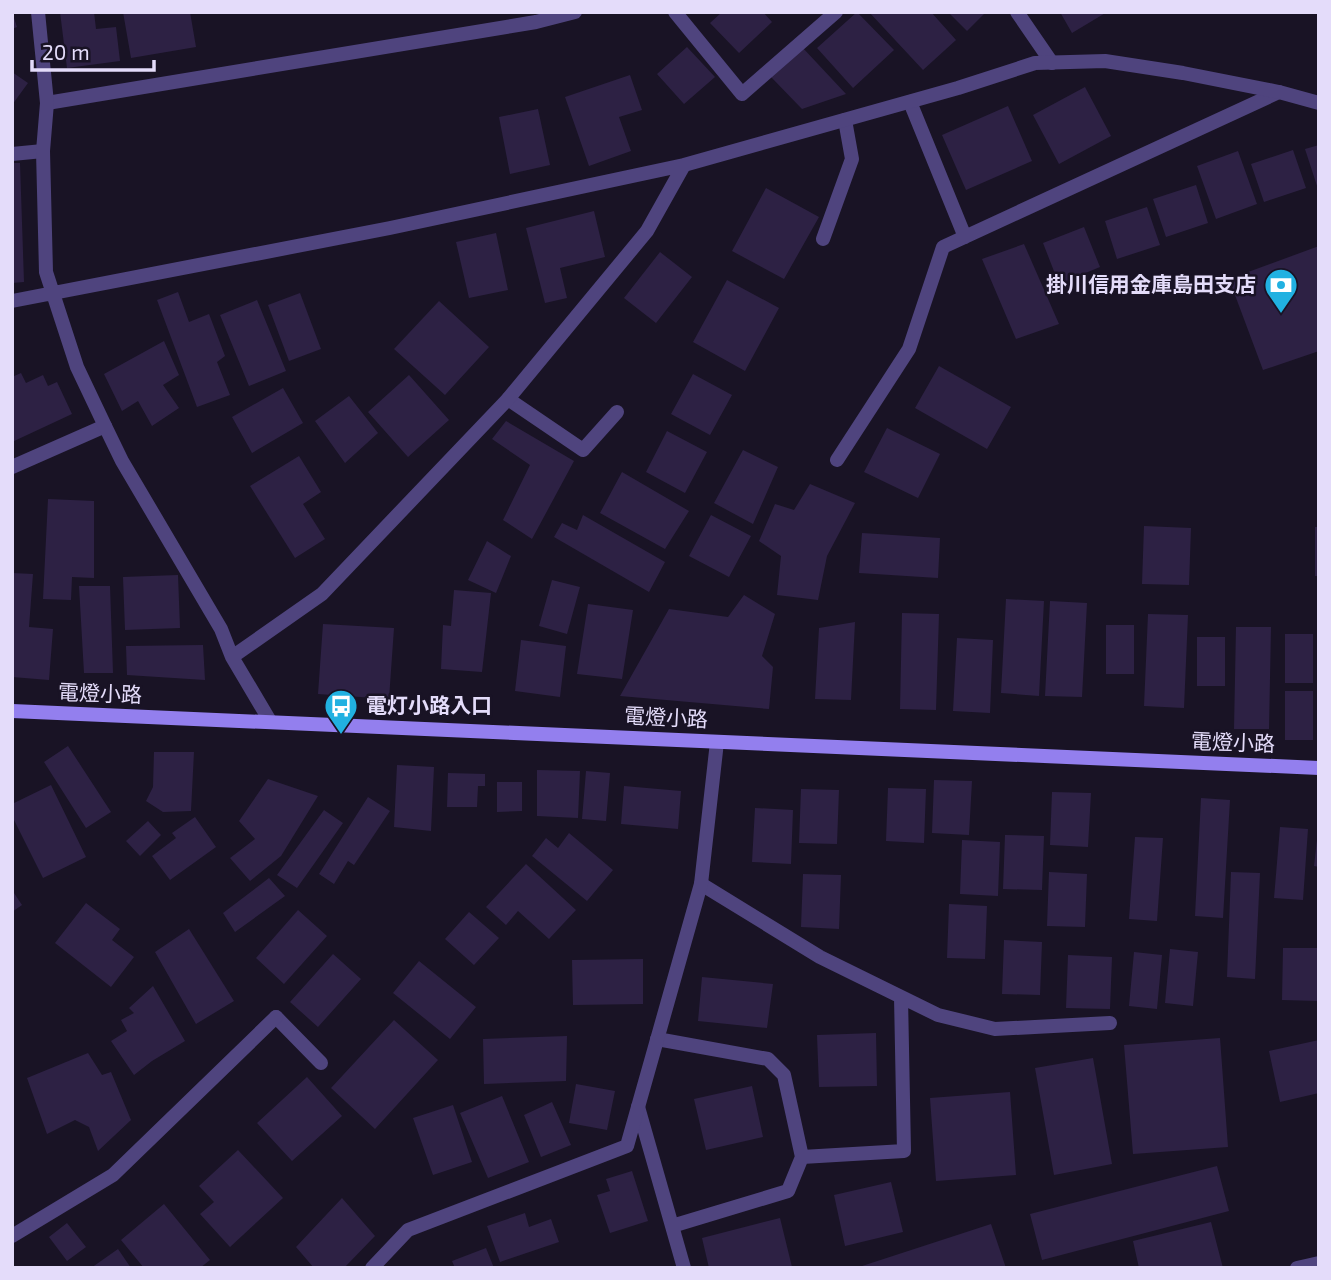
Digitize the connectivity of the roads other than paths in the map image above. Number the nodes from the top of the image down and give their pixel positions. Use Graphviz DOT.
graph roads {
  1 [pos="37,12"];
  2 [pos="575,12"];
  3 [pos="675,12"];
  4 [pos="836,12"];
  5 [pos="1017,12"];
  6 [pos="1052,62"];
  7 [pos="1279,92"];
  8 [pos="910,102"];
  9 [pos="47,103"];
  10 [pos="1319,103"];
  11 [pos="845,120"];
  12 [pos="43,151"];
  13 [pos="12,154"];
  14 [pos="684,166"];
  15 [pos="965,237"];
  16 [pos="823,239"];
  17 [pos="53,292"];
  18 [pos="12,301"];
  19 [pos="508,399"];
  20 [pos="617,412"];
  21 [pos="105,426"];
  22 [pos="837,460"];
  23 [pos="12,467"];
  24 [pos="232,657"];
  25 [pos="12,711"];
  26 [pos="270,721"];
  27 [pos="717,742"];
  28 [pos="1319,768"];
  29 [pos="701,884"];
  30 [pos="901,997"];
  31 [pos="1110,1023"];
  32 [pos="657,1039"];
  33 [pos="321,1063"];
  34 [pos="638,1107"];
  35 [pos="802,1157"];
  36 [pos="672,1226"];
  37 [pos="12,1236"];
  38 [pos="1319,1263"];
  39 [pos="372,1268"];
  40 [pos="684,1268"];
  41 [pos="1297,1268"];
  1 -- 9 [label="street"];
  2 -- 9 [label="street"];
  3 -- 4 [label="street"];
  5 -- 6 [label="street"];
  6 -- 7 [label="street"];
  6 -- 8 [label="street"];
  7 -- 10 [label="street"];
  7 -- 15 [label="street"];
  8 -- 11 [label="street"];
  8 -- 15 [label="street"];
  9 -- 12 [label="street"];
  11 -- 14 [label="street"];
  11 -- 16 [label="street"];
  12 -- 13 [label="street"];
  12 -- 17 [label="street"];
  14 -- 17 [label="street"];
  14 -- 19 [label="street"];
  15 -- 22 [label="street"];
  17 -- 18 [label="street"];
  17 -- 21 [label="street"];
  19 -- 20 [label="street"];
  19 -- 24 [label="street"];
  21 -- 23 [label="street"];
  21 -- 24 [label="street"];
  24 -- 26 [label="street"];
  25 -- 26 [label="street, 電燈小路"];
  26 -- 27 [label="street, 電燈小路"];
  27 -- 28 [label="street, 電燈小路"];
  27 -- 29 [label="street"];
  29 -- 30 [label="street"];
  29 -- 32 [label="street"];
  30 -- 31 [label="street"];
  30 -- 35 [label="street"];
  32 -- 34 [label="street"];
  32 -- 35 [label="street"];
  33 -- 37 [label="street"];
  34 -- 36 [label="street"];
  34 -- 39 [label="street"];
  35 -- 36 [label="street"];
  36 -- 40 [label="street"];
  38 -- 41 [label="street"];
}
